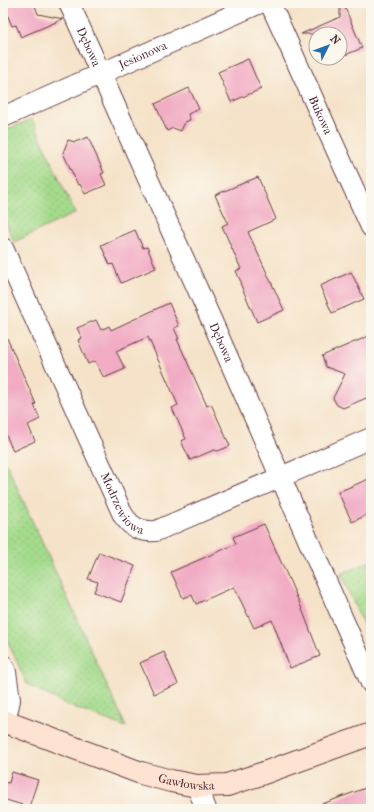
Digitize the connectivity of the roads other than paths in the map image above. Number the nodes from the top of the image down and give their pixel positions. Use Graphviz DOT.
graph roads {
  1 [pos="69,3"];
  2 [pos="260,3"];
  3 [pos="270,3"];
  4 [pos="100,73"];
  5 [pos="3,117"];
  6 [pos="371,227"];
  7 [pos="3,248"];
  8 [pos="371,438"];
  9 [pos="280,476"];
  10 [pos="3,665"];
  11 [pos="371,683"];
  12 [pos="4,722"];
  13 [pos="371,734"];
  14 [pos="197,786"];
  15 [pos="206,809"];
  1 -- 4 [label="street, Dębowa"];
  2 -- 4 [label="street, Jesionowa"];
  3 -- 6 [label="street, Bukowa"];
  4 -- 5 [label="street, Jesionowa"];
  4 -- 9 [label="street, Dębowa"];
  7 -- 9 [label="street, Modrzewiowa"];
  8 -- 9 [label="street, Modrzewiowa"];
  9 -- 11 [label="street, Dębowa"];
  10 -- 12 [label="street"];
  12 -- 14 [label="street, Gawłowska"];
  13 -- 14 [label="street, Gawłowska"];
  14 -- 15 [label="street"];
}
